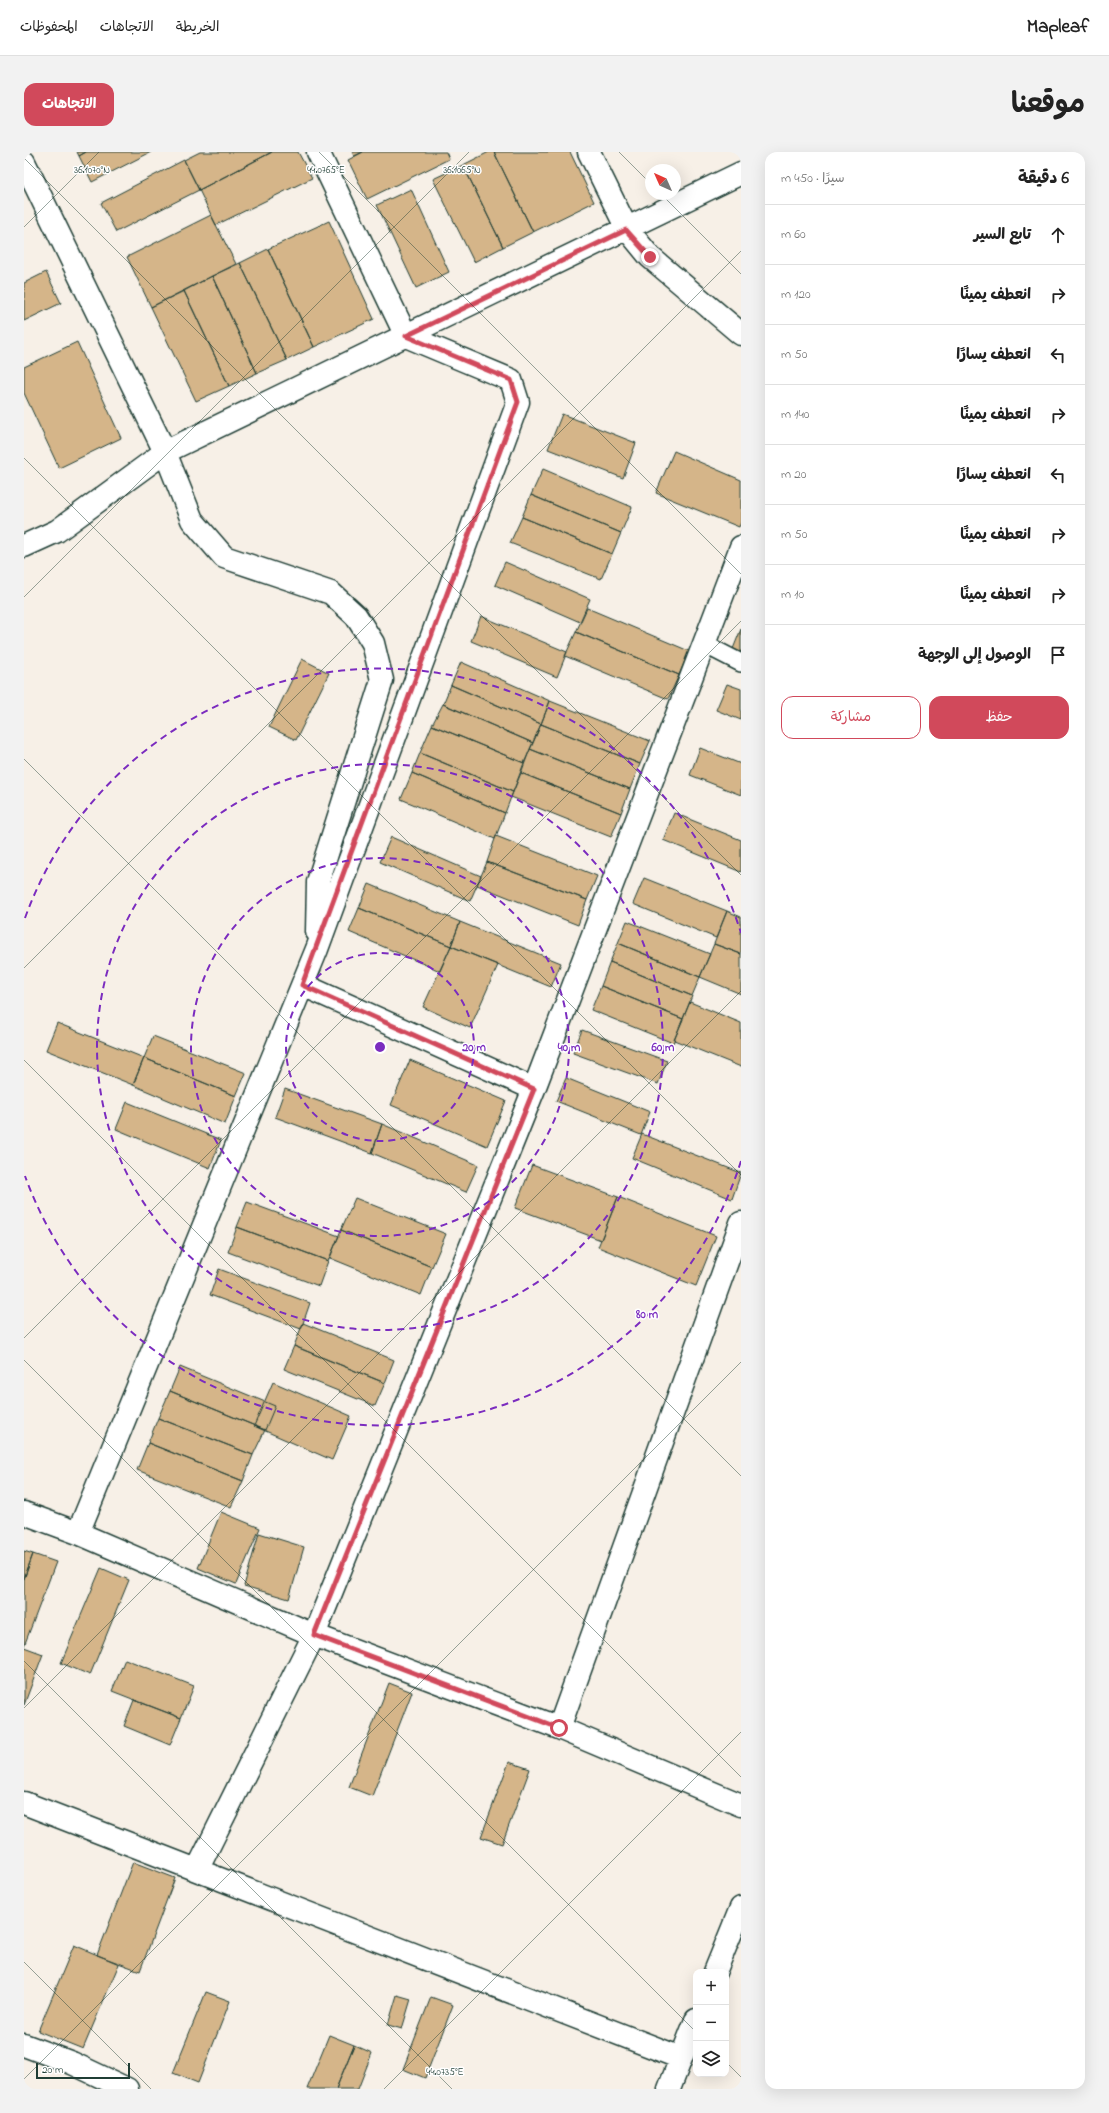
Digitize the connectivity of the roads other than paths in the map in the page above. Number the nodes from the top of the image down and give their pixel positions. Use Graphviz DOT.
graph roads {
  1 [pos="318,152"];
  2 [pos="589,152"];
  3 [pos="24,162"];
  4 [pos="741,173"];
  5 [pos="626,230"];
  6 [pos="741,334"];
  7 [pos="406,336"];
  8 [pos="165,452"];
  9 [pos="24,546"];
  10 [pos="741,547"];
  11 [pos="704,644"];
  12 [pos="741,663"];
  13 [pos="317,949"];
  14 [pos="302,985"];
  15 [pos="534,1089"];
  16 [pos="741,1223"];
  17 [pos="24,1513"];
  18 [pos="78,1534"];
  19 [pos="314,1635"];
  20 [pos="559,1728"];
  21 [pos="24,1803"];
  22 [pos="741,1805"];
  23 [pos="197,1870"];
  24 [pos="741,1908"];
  25 [pos="716,1969"];
  26 [pos="693,2028"];
  27 [pos="24,2045"];
  28 [pos="681,2058"];
  29 [pos="126,2089"];
  30 [pos="669,2089"];
  1 -- 7 [label="street"];
  2 -- 5 [label="street"];
  3 -- 8 [label="street"];
  4 -- 5 [label="street"];
  5 -- 6 [label="street"];
  5 -- 7 [label="street"];
  7 -- 8 [label="street"];
  7 -- 13 [label="street"];
  8 -- 9 [label="street"];
  8 -- 13 [label="street"];
  10 -- 11 [label="street"];
  11 -- 12 [label="lane"];
  11 -- 15 [label="street"];
  13 -- 14 [label="street"];
  14 -- 15 [label="street"];
  14 -- 18 [label="street"];
  15 -- 19 [label="street"];
  16 -- 20 [label="street"];
  17 -- 18 [label="street"];
  18 -- 19 [label="street"];
  19 -- 20 [label="street"];
  19 -- 23 [label="street"];
  20 -- 22 [label="street"];
  21 -- 23 [label="street"];
  23 -- 28 [label="street"];
  24 -- 25 [label="street"];
  26 -- 28 [label="street"];
  27 -- 29 [label="street"];
  28 -- 30 [label="street"];
}
